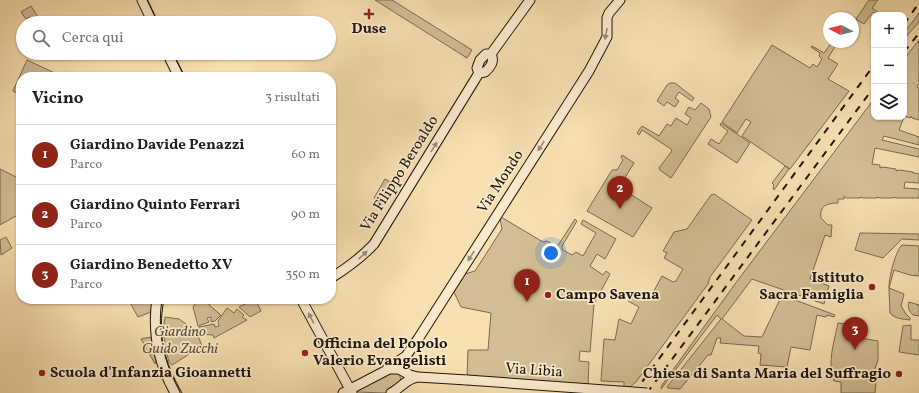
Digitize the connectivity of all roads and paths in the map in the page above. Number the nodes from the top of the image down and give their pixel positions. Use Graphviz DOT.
graph roads {
  1 [pos="142,0"];
  2 [pos="530,0"];
  3 [pos="620,0"];
  4 [pos="150,16"];
  5 [pos="170,60"];
  6 [pos="176,72"];
  7 [pos="336,275"];
  8 [pos="157,304"];
  9 [pos="304,304"];
  10 [pos="387,369"];
  11 [pos="404,372"];
  12 [pos="422,377"];
  13 [pos="404,384"];
  14 [pos="348,392"];
  15 [pos="175,393"];
  16 [pos="391,393"];
  17 [pos="647,393"];
  1 -- 4 [label="street"];
  7 -- 2 [label="street, Via Filippo Beroaldo, one-way"];
  3 -- 10 [label="street, Via Mondo, one-way"];
  5 -- 6 [label="street"];
  8 -- 15 [label="street"];
  14 -- 9 [label="street, one-way"];
  10 -- 11 [label="street, Via Libia"];
  10 -- 14 [label="street, Via Mondo"];
  11 -- 12 [label="street, Via Libia"];
  11 -- 13 [label="street"];
  12 -- 13 [label="street"];
  12 -- 17 [label="street, Via Libia, bridge"];
  13 -- 16 [label="street"];
}
